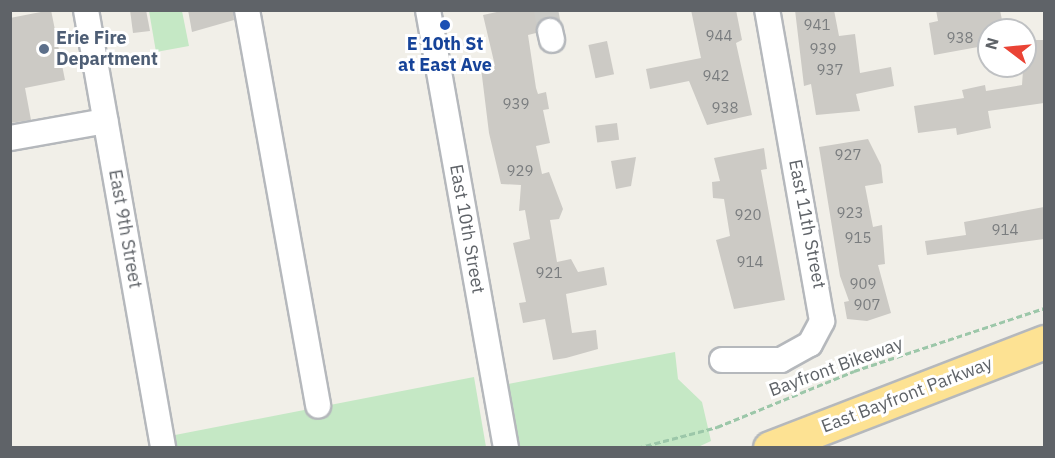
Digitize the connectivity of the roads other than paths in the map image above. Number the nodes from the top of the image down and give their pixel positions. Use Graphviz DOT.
graph roads {
  1 [pos="86,10"];
  2 [pos="247,10"];
  3 [pos="429,10"];
  4 [pos="767,10"];
  5 [pos="105,121"];
  6 [pos="10,138"];
  7 [pos="1044,342"];
  8 [pos="722,360"];
  9 [pos="318,406"];
  10 [pos="163,447"];
  11 [pos="506,447"];
  12 [pos="770,447"];
  1 -- 5 [label="street, East 9th Street"];
  2 -- 9 [label="street"];
  3 -- 11 [label="street, East 10th Street"];
  4 -- 8 [label="street, East 11th Street"];
  5 -- 6 [label="street"];
  5 -- 10 [label="street, East 9th Street"];
  7 -- 12 [label="highway, East Bayfront Parkway"];
}
